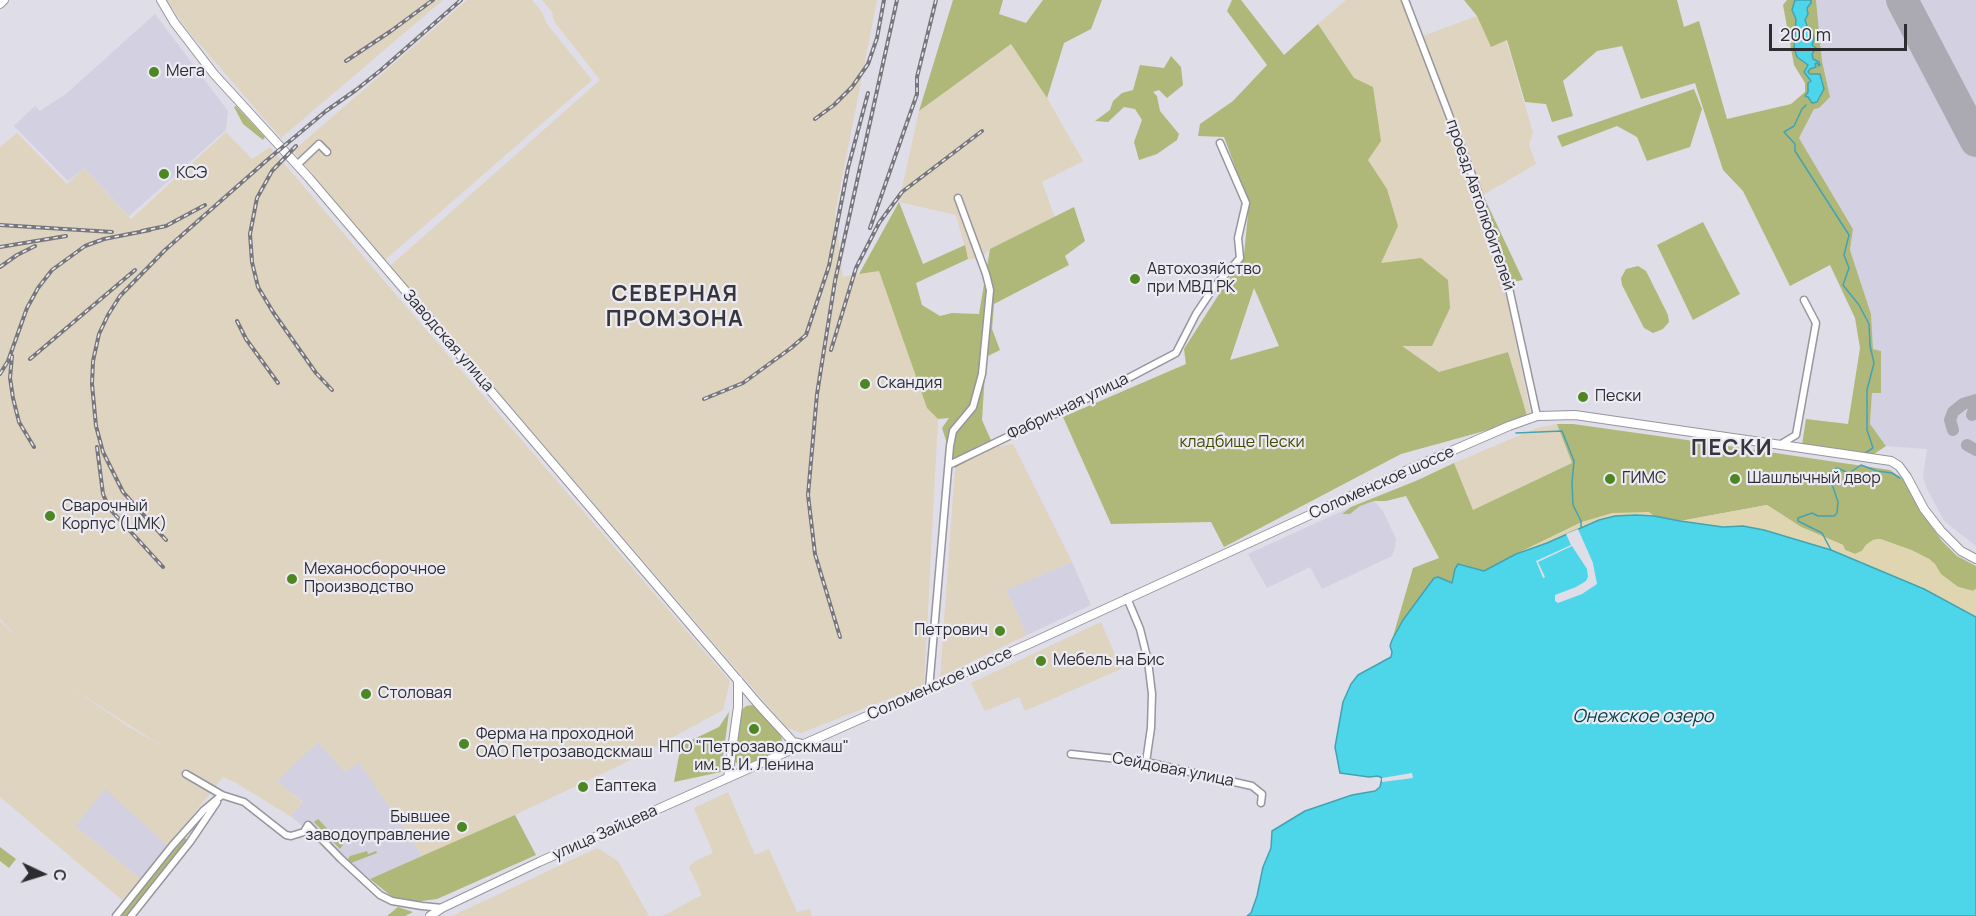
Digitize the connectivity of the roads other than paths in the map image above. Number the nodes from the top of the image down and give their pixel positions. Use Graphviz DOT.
graph roads {
  1 [pos="160,0"];
  2 [pos="1405,0"];
  3 [pos="1220,143"];
  4 [pos="327,152"];
  5 [pos="297,165"];
  6 [pos="958,198"];
  7 [pos="1804,300"];
  8 [pos="1537,416"];
  9 [pos="1781,444"];
  10 [pos="949,465"];
  11 [pos="1976,559"];
  12 [pos="1127,598"];
  13 [pos="738,680"];
  14 [pos="928,689"];
  15 [pos="759,705"];
  16 [pos="738,707"];
  17 [pos="788,737"];
  18 [pos="804,744"];
  19 [pos="782,754"];
  20 [pos="1071,754"];
  21 [pos="730,758"];
  22 [pos="1146,762"];
  23 [pos="744,771"];
  24 [pos="186,774"];
  25 [pos="728,778"];
  26 [pos="222,795"];
  27 [pos="1261,803"];
  28 [pos="183,834"];
  29 [pos="190,842"];
  30 [pos="442,908"];
  31 [pos="116,916"];
  32 [pos="131,916"];
  33 [pos="429,916"];
  1 -- 5 [label="main road, Заводская улица"];
  2 -- 8 [label="street, проезд Автолюбителей"];
  3 -- 10 [label="street, Фабричная улица"];
  4 -- 5 [label="street"];
  5 -- 13 [label="main road, Заводская улица"];
  6 -- 10 [label="street"];
  7 -- 9 [label="street"];
  8 -- 9 [label="main road, Соломенское шоссе"];
  8 -- 12 [label="main road, Соломенское шоссе"];
  9 -- 11 [label="main road, Соломенское шоссе"];
  10 -- 14 [label="street"];
  12 -- 14 [label="main road, Соломенское шоссе"];
  12 -- 22 [label="street"];
  13 -- 15 [label="main road, Заводская улица"];
  13 -- 16 [label="main road"];
  14 -- 18 [label="main road, Соломенское шоссе"];
  15 -- 16 [label="main road"];
  15 -- 17 [label="main road, Заводская улица"];
  16 -- 21 [label="main road"];
  17 -- 18 [label="main road"];
  17 -- 19 [label="main road"];
  18 -- 19 [label="main road, Соломенское шоссе"];
  19 -- 23 [label="main road, улица Зайцева"];
  20 -- 22 [label="street, Сейдовая улица"];
  21 -- 23 [label="main road"];
  21 -- 25 [label="main road"];
  22 -- 27 [label="street, Сейдовая улица"];
  23 -- 25 [label="main road, улица Зайцева"];
  24 -- 26 [label="street"];
  25 -- 30 [label="main road, улица Зайцева"];
  26 -- 28 [label="street"];
  26 -- 29 [label="street"];
  26 -- 30 [label="street"];
  28 -- 29 [label="street"];
  28 -- 31 [label="street"];
  29 -- 32 [label="street"];
  30 -- 33 [label="main road, улица Зайцева"];
}
